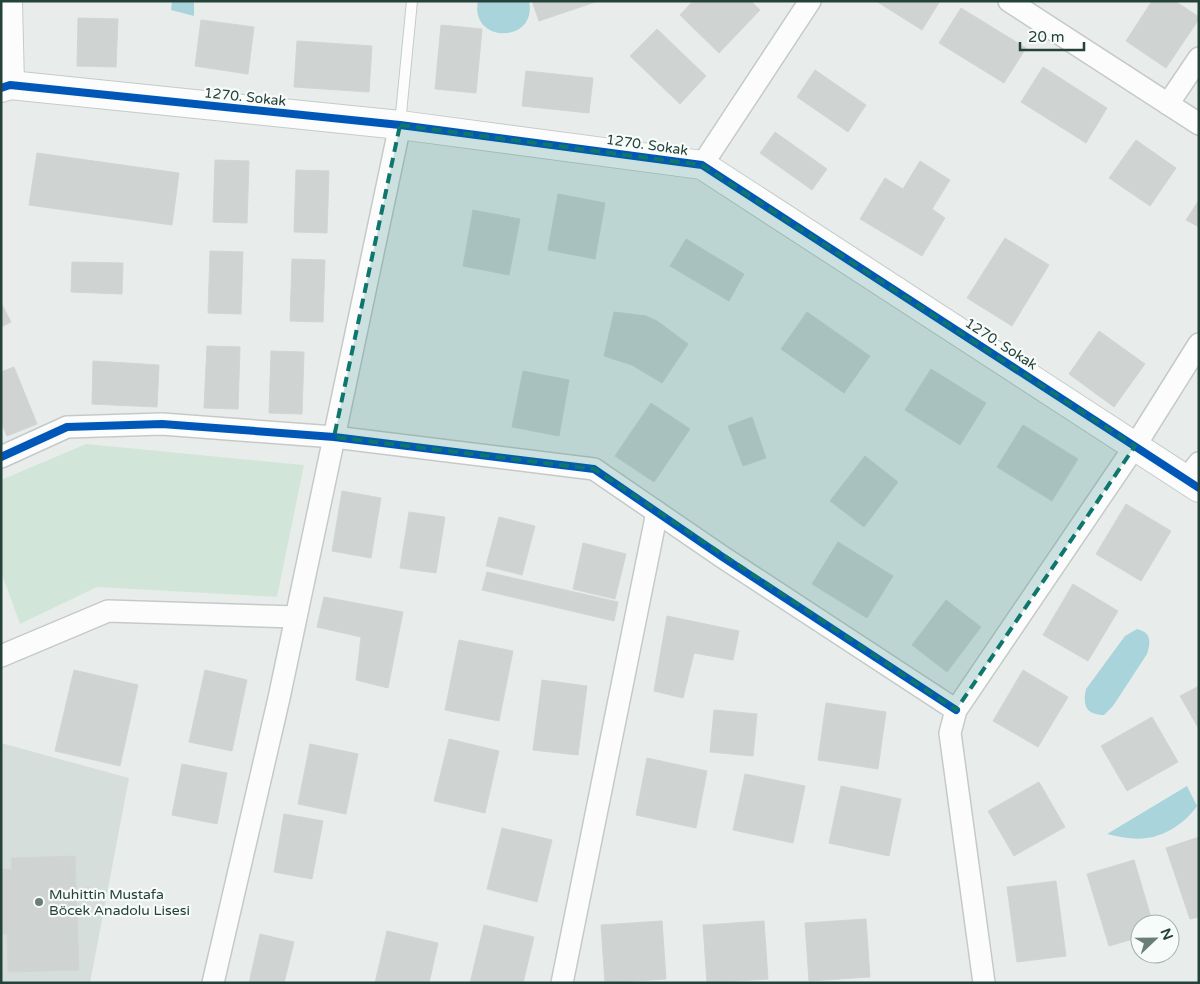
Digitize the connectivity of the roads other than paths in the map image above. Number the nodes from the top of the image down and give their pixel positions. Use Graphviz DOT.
graph roads {
  1 [pos="8,1"];
  2 [pos="412,1"];
  3 [pos="810,1"];
  4 [pos="1009,1"];
  5 [pos="1199,58"];
  6 [pos="6,86"];
  7 [pos="1168,104"];
  8 [pos="1199,124"];
  9 [pos="400,125"];
  10 [pos="702,165"];
  11 [pos="1199,344"];
  12 [pos="334,436"];
  13 [pos="1135,446"];
  14 [pos="1,457"];
  15 [pos="1195,477"];
  16 [pos="657,512"];
  17 [pos="296,617"];
  18 [pos="3,651"];
  19 [pos="956,710"];
  20 [pos="213,983"];
  21 [pos="562,983"];
  22 [pos="984,983"];
  1 -- 6 [label="street"];
  2 -- 9 [label="lane"];
  3 -- 10 [label="street"];
  4 -- 7 [label="street"];
  5 -- 7 [label="street"];
  6 -- 9 [label="street, 1270. Sokak"];
  7 -- 8 [label="street"];
  9 -- 10 [label="street, 1270. Sokak"];
  9 -- 12 [label="street"];
  10 -- 13 [label="street, 1270. Sokak"];
  11 -- 13 [label="street"];
  12 -- 14 [label="street"];
  12 -- 16 [label="street"];
  12 -- 17 [label="street"];
  13 -- 15 [label="street, 1270. Sokak"];
  13 -- 19 [label="street"];
  16 -- 19 [label="street"];
  16 -- 21 [label="street"];
  17 -- 18 [label="street"];
  17 -- 20 [label="street"];
  19 -- 22 [label="street"];
}
